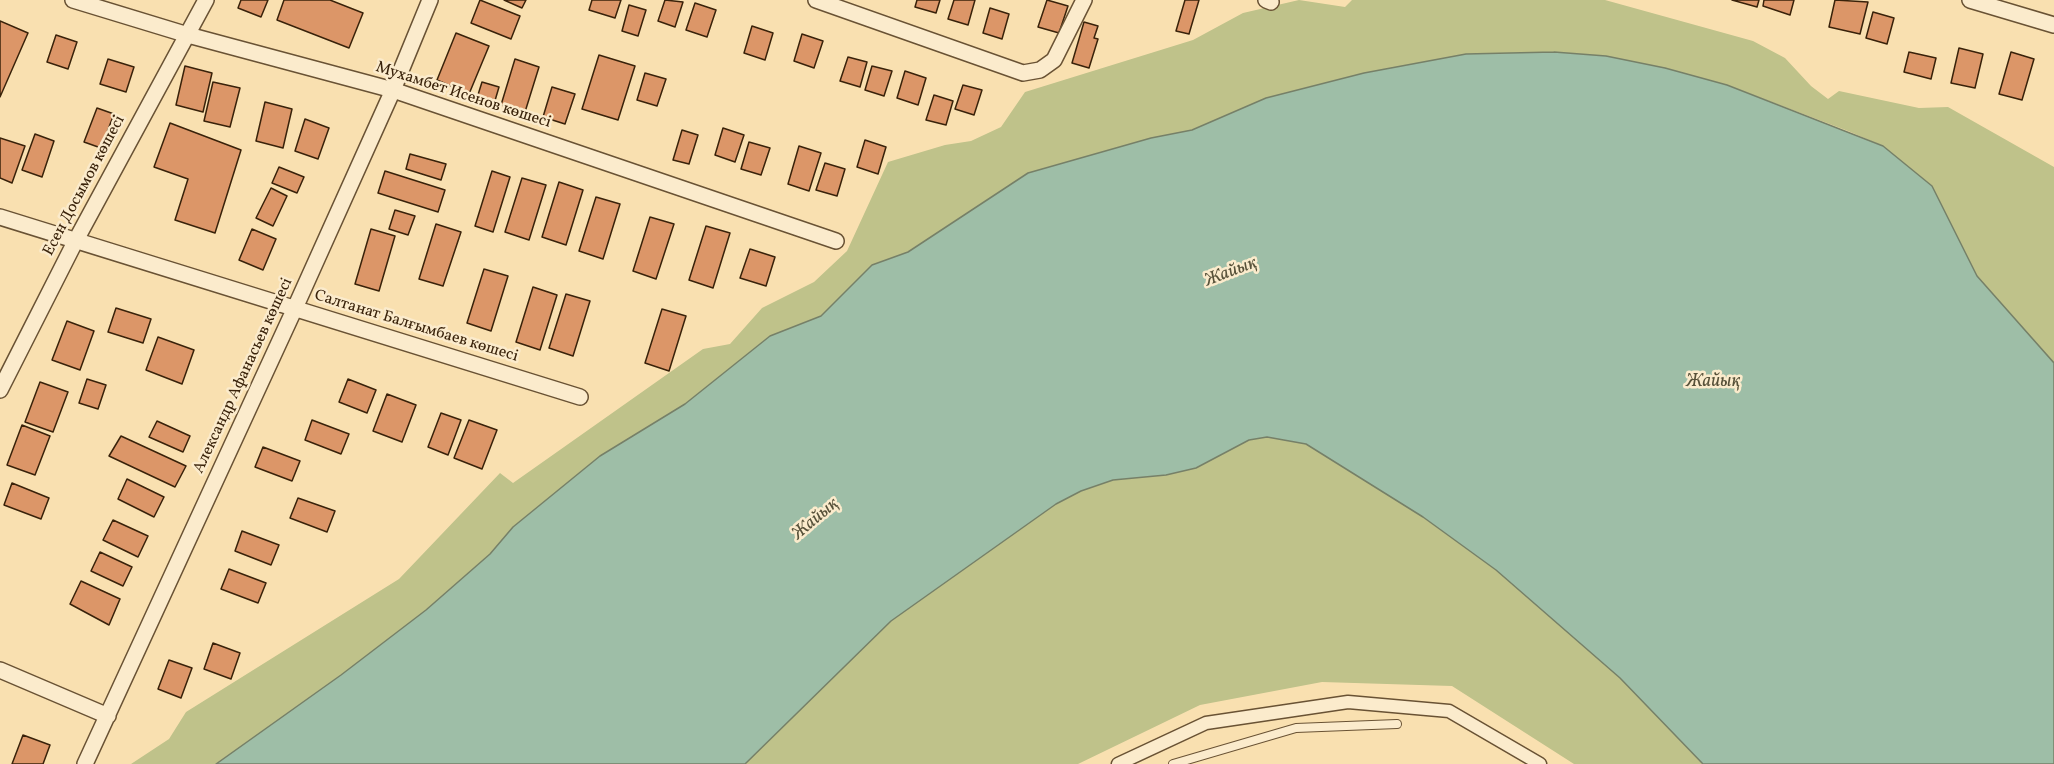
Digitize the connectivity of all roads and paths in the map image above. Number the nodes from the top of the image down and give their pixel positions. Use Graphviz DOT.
graph roads {
  1 [pos="74,0"];
  2 [pos="206,0"];
  3 [pos="429,0"];
  4 [pos="816,0"];
  5 [pos="1084,0"];
  6 [pos="1970,0"];
  7 [pos="2054,25"];
  8 [pos="188,35"];
  9 [pos="393,90"];
  10 [pos="0,217"];
  11 [pos="836,240"];
  12 [pos="75,242"];
  13 [pos="295,308"];
  14 [pos="0,390"];
  15 [pos="580,397"];
  16 [pos="0,670"];
  17 [pos="108,716"];
  18 [pos="1397,724"];
  19 [pos="85,764"];
  20 [pos="1118,764"];
  21 [pos="1173,764"];
  22 [pos="1540,764"];
  1 -- 8 [label="street, Мухамбет Исенов көшесі"];
  2 -- 8 [label="street, Есен Досымов көшесі"];
  3 -- 9 [label="street, Александр Афанасьев көшесі"];
  4 -- 5 [label="street"];
  6 -- 7 [label="street"];
  8 -- 9 [label="street, Мухамбет Исенов көшесі"];
  8 -- 12 [label="street, Есен Досымов көшесі"];
  9 -- 11 [label="street, Мухамбет Исенов көшесі"];
  9 -- 13 [label="street, Александр Афанасьев көшесі"];
  10 -- 12 [label="street, Салтанат Балғымбаев көшесі"];
  12 -- 13 [label="street, Салтанат Балғымбаев көшесі"];
  12 -- 14 [label="street, Есен Досымов көшесі"];
  13 -- 15 [label="street, Салтанат Балғымбаев көшесі"];
  13 -- 17 [label="street, Александр Афанасьев көшесі"];
  16 -- 17 [label="street"];
  17 -- 19 [label="street, Александр Афанасьев көшесі"];
  18 -- 21 [label="lane"];
  20 -- 22 [label="street"];
}
